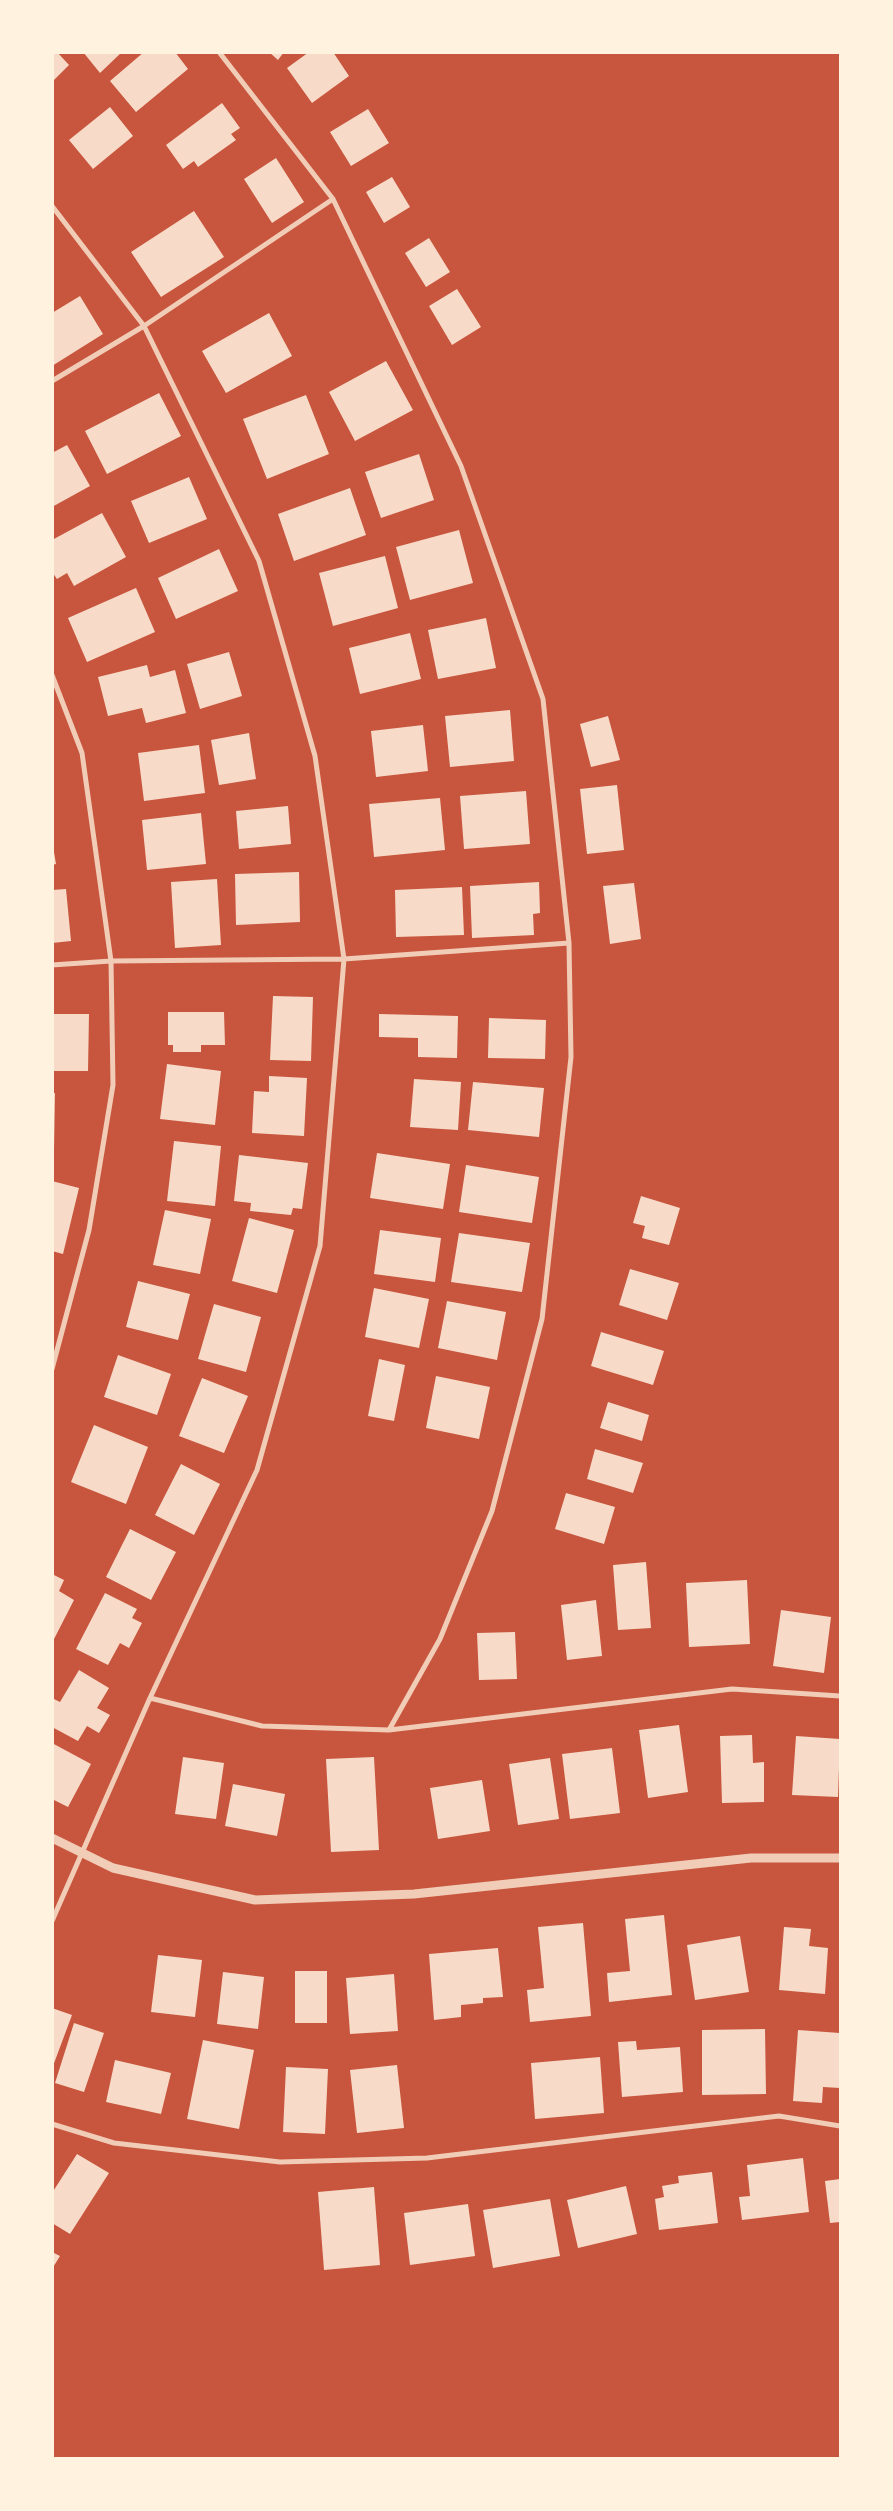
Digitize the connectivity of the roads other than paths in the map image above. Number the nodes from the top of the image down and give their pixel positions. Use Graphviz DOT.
graph roads {
  1 [pos="219,52"];
  2 [pos="333,199"];
  3 [pos="52,206"];
  4 [pos="144,326"];
  5 [pos="52,381"];
  6 [pos="52,675"];
  7 [pos="569,943"];
  8 [pos="344,960"];
  9 [pos="111,961"];
  10 [pos="52,965"];
  11 [pos="52,1369"];
  12 [pos="840,1696"];
  13 [pos="150,1698"];
  14 [pos="389,1730"];
  15 [pos="52,1838"];
  16 [pos="82,1853"];
  17 [pos="840,1858"];
  18 [pos="52,1921"];
  19 [pos="52,2124"];
  20 [pos="840,2126"];
  1 -- 2 [label="street"];
  2 -- 4 [label="street"];
  2 -- 7 [label="street"];
  3 -- 4 [label="street"];
  4 -- 5 [label="street"];
  4 -- 8 [label="street"];
  6 -- 9 [label="street"];
  7 -- 8 [label="street"];
  7 -- 14 [label="street"];
  8 -- 9 [label="street"];
  8 -- 13 [label="street"];
  9 -- 10 [label="street"];
  9 -- 11 [label="street"];
  12 -- 14 [label="street"];
  13 -- 14 [label="street"];
  13 -- 16 [label="street"];
  15 -- 16 [label="street"];
  16 -- 17 [label="street"];
  16 -- 18 [label="street"];
  19 -- 20 [label="street"];
}
